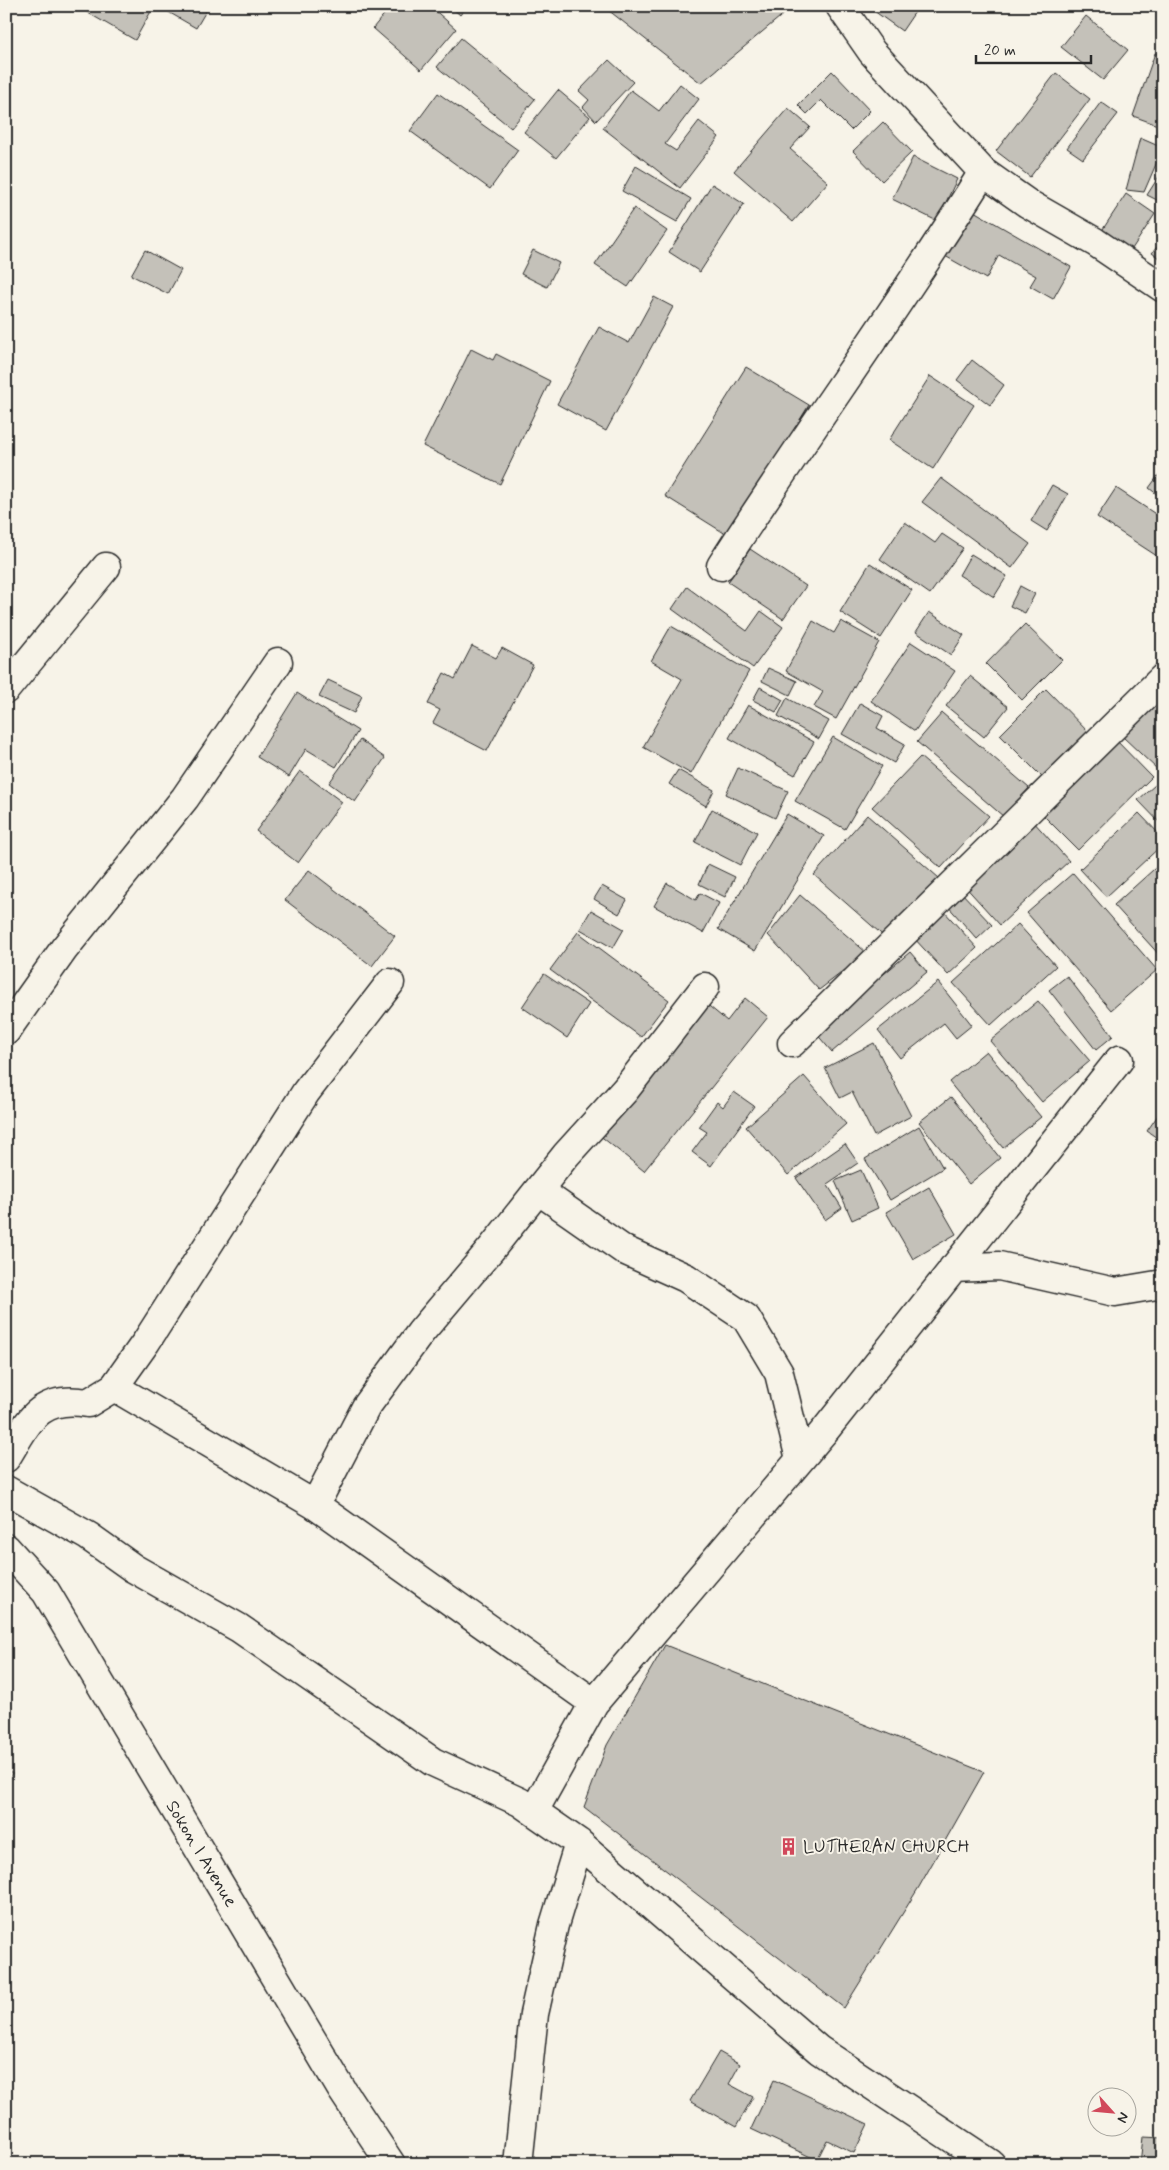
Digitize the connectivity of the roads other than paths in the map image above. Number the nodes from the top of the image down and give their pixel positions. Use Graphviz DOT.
graph roads {
  1 [pos="840,6"];
  2 [pos="983,172"];
  3 [pos="1163,288"];
  4 [pos="721,566"];
  5 [pos="106,567"];
  6 [pos="278,662"];
  7 [pos="1163,678"];
  8 [pos="6,689"];
  9 [pos="390,983"];
  10 [pos="704,987"];
  11 [pos="6,1031"];
  12 [pos="792,1043"];
  13 [pos="1119,1060"];
  14 [pos="538,1190"];
  15 [pos="954,1268"];
  16 [pos="1163,1284"];
  17 [pos="114,1387"];
  18 [pos="6,1458"];
  19 [pos="800,1459"];
  20 [pos="6,1490"];
  21 [pos="314,1505"];
  22 [pos="6,1548"];
  23 [pos="594,1703"];
  24 [pos="534,1812"];
  25 [pos="579,1843"];
  26 [pos="391,2164"];
  27 [pos="518,2164"];
  28 [pos="991,2164"];
  1 -- 2 [label="street"];
  2 -- 3 [label="street"];
  2 -- 4 [label="street"];
  5 -- 8 [label="street"];
  6 -- 11 [label="street"];
  7 -- 12 [label="street"];
  9 -- 17 [label="street"];
  10 -- 14 [label="street"];
  13 -- 15 [label="street"];
  14 -- 19 [label="street"];
  14 -- 21 [label="street"];
  15 -- 16 [label="street"];
  15 -- 19 [label="street"];
  17 -- 18 [label="street"];
  17 -- 21 [label="street"];
  19 -- 23 [label="street"];
  20 -- 24 [label="street"];
  21 -- 23 [label="street"];
  22 -- 26 [label="street, Sokon I Avenue"];
  23 -- 24 [label="street"];
  24 -- 25 [label="street"];
  25 -- 27 [label="street"];
  25 -- 28 [label="street"];
}
